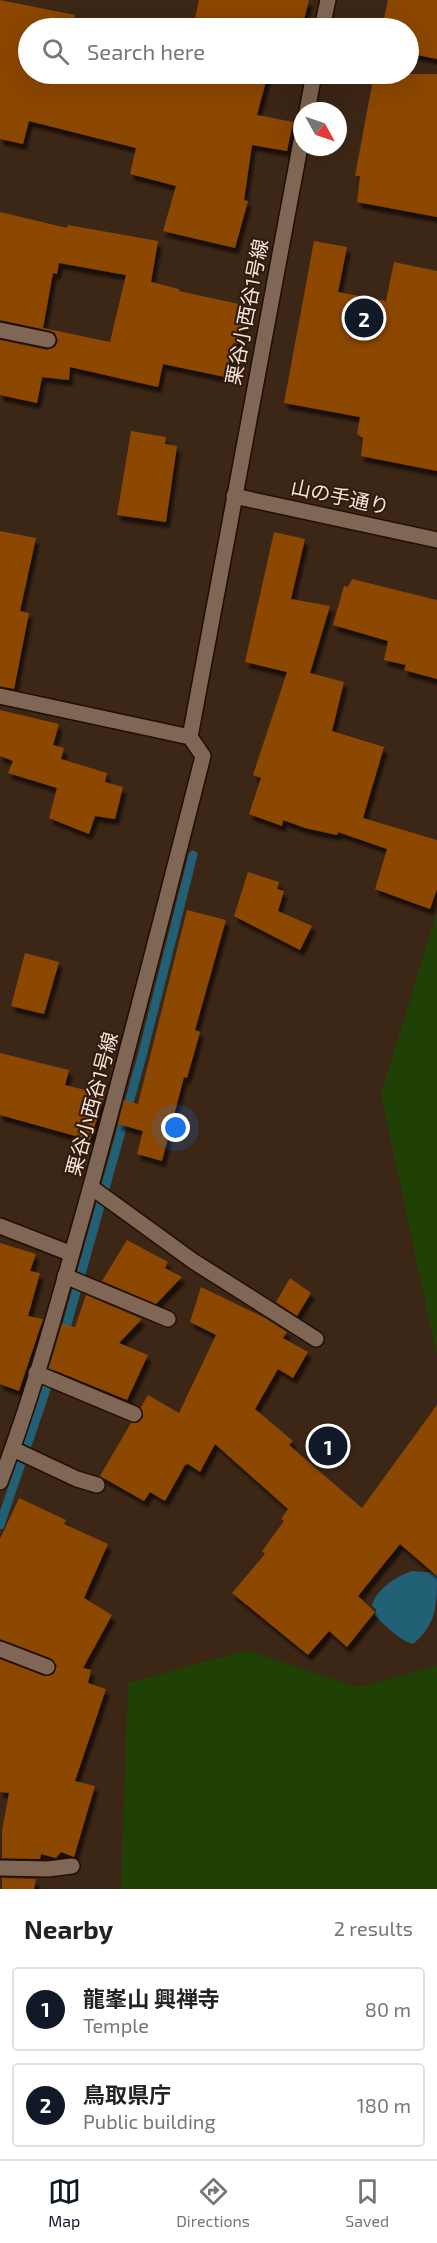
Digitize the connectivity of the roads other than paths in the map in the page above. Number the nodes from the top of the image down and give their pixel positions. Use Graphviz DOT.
graph roads {
  1 [pos="328,0"];
  2 [pos="324,18"];
  3 [pos="312,84"];
  4 [pos="309,102"];
  5 [pos="298,156"];
  6 [pos="0,330"];
  7 [pos="48,340"];
  8 [pos="234,496"];
  9 [pos="437,540"];
  10 [pos="0,696"];
  11 [pos="190,736"];
  12 [pos="91,1187"];
  13 [pos="0,1226"];
  14 [pos="72,1254"];
  15 [pos="65,1276"];
  16 [pos="168,1318"];
  17 [pos="316,1340"];
  18 [pos="36,1373"];
  19 [pos="134,1414"];
  20 [pos="13,1449"];
  21 [pos="0,1482"];
  22 [pos="97,1485"];
  23 [pos="0,1649"];
  24 [pos="47,1667"];
  25 [pos="72,1866"];
  26 [pos="0,1868"];
  1 -- 2 [label="street"];
  3 -- 4 [label="street"];
  5 -- 8 [label="street, 栗谷小西谷1号線"];
  6 -- 7 [label="street"];
  8 -- 9 [label="street, 山の手通り"];
  8 -- 11 [label="street, 栗谷小西谷1号線"];
  10 -- 11 [label="street"];
  11 -- 12 [label="street, 栗谷小西谷1号線"];
  12 -- 14 [label="street, 栗谷小西谷1号線"];
  12 -- 17 [label="street"];
  13 -- 14 [label="street"];
  14 -- 15 [label="street, 栗谷小西谷1号線"];
  15 -- 16 [label="street"];
  15 -- 18 [label="street, 栗谷小西谷1号線"];
  18 -- 19 [label="street"];
  18 -- 20 [label="street, 栗谷小西谷1号線"];
  20 -- 21 [label="street, 栗谷小西谷1号線"];
  20 -- 22 [label="street"];
  23 -- 24 [label="street"];
  25 -- 26 [label="street"];
}
